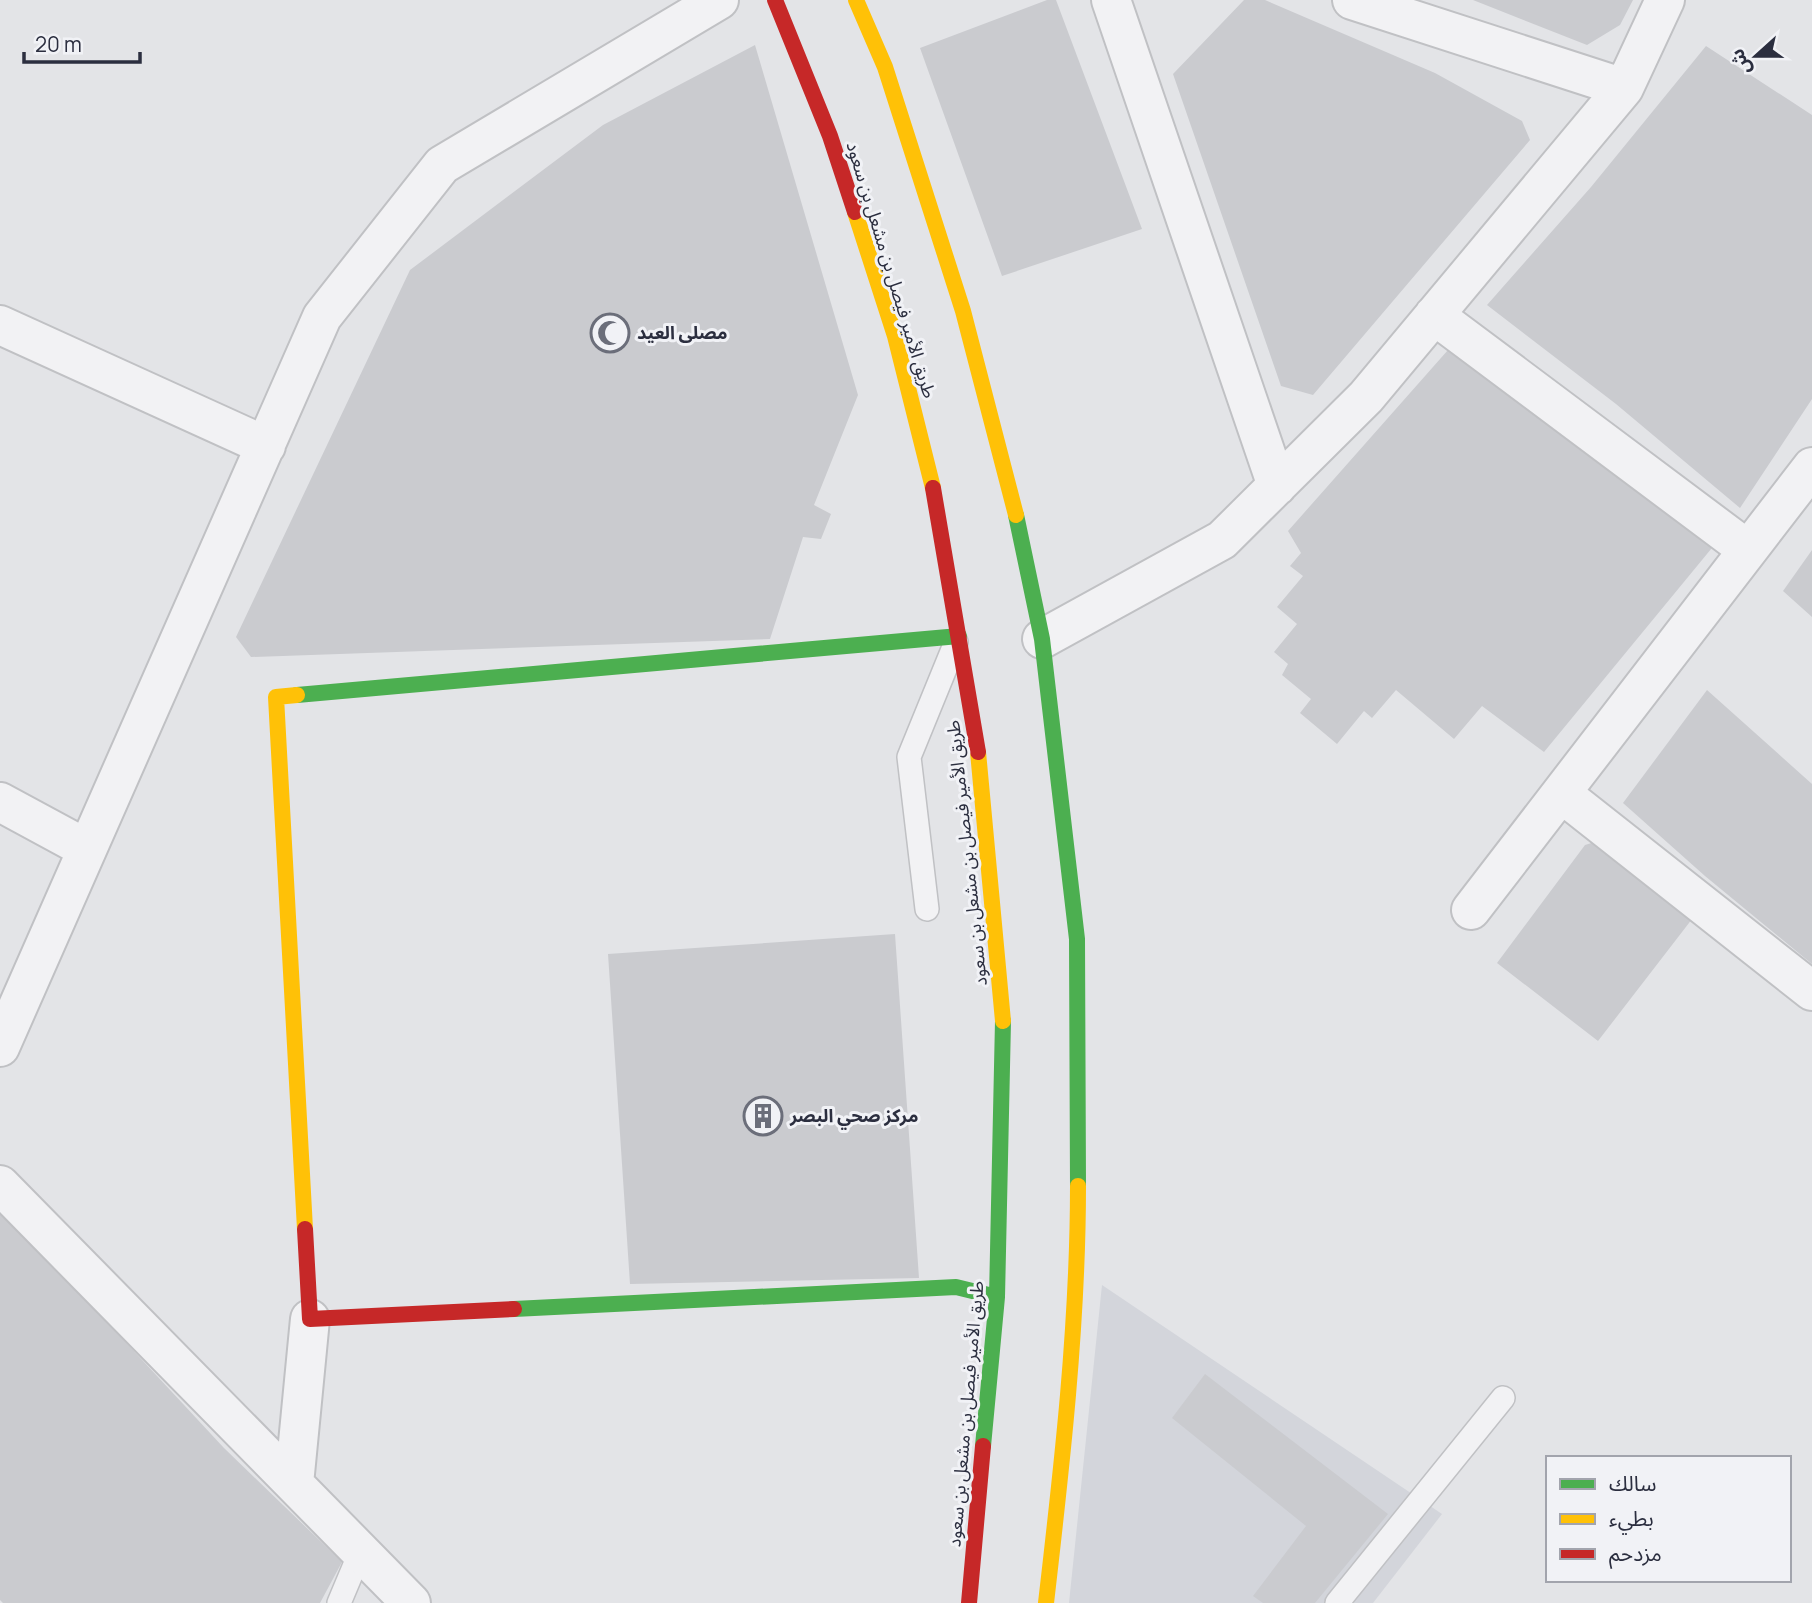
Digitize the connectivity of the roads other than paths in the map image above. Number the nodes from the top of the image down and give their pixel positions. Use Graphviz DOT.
graph roads {
  1 [pos="719,0"];
  2 [pos="775,0"];
  3 [pos="856,0"];
  4 [pos="1111,0"];
  5 [pos="1352,0"];
  6 [pos="1665,0"];
  7 [pos="1624,89"];
  8 [pos="1434,315"];
  9 [pos="0,325"];
  10 [pos="266,446"];
  11 [pos="1812,467"];
  12 [pos="1276,485"];
  13 [pos="1748,550"];
  14 [pos="959,636"];
  15 [pos="1042,639"];
  16 [pos="1561,793"];
  17 [pos="0,802"];
  18 [pos="87,849"];
  19 [pos="928,909"];
  20 [pos="1471,910"];
  21 [pos="1812,991"];
  22 [pos="0,1047"];
  23 [pos="0,1185"];
  24 [pos="997,1297"];
  25 [pos="310,1319"];
  26 [pos="1503,1398"];
  27 [pos="294,1484"];
  28 [pos="360,1553"];
  29 [pos="339,1603"];
  30 [pos="411,1603"];
  31 [pos="969,1603"];
  32 [pos="1046,1603"];
  33 [pos="1337,1603"];
  1 -- 10 [label="street"];
  2 -- 14 [label="street, طريق الأمير فيصل بن مشعل بن سعود"];
  3 -- 15 [label="street"];
  4 -- 12 [label="street"];
  5 -- 7 [label="street"];
  6 -- 7 [label="street"];
  7 -- 8 [label="street"];
  8 -- 12 [label="street"];
  8 -- 13 [label="street"];
  9 -- 10 [label="street"];
  10 -- 18 [label="street"];
  11 -- 13 [label="street"];
  12 -- 15 [label="street"];
  13 -- 16 [label="street"];
  14 -- 19 [label="lane"];
  14 -- 24 [label="street, طريق الأمير فيصل بن مشعل بن سعود"];
  14 -- 25 [label="street"];
  15 -- 32 [label="street"];
  16 -- 20 [label="street"];
  16 -- 21 [label="street"];
  17 -- 18 [label="street"];
  18 -- 22 [label="street"];
  23 -- 27 [label="street"];
  24 -- 25 [label="street"];
  24 -- 31 [label="street, طريق الأمير فيصل بن مشعل بن سعود"];
  25 -- 27 [label="street"];
  26 -- 33 [label="lane"];
  27 -- 28 [label="street"];
  28 -- 29 [label="lane"];
  28 -- 30 [label="street"];
}
